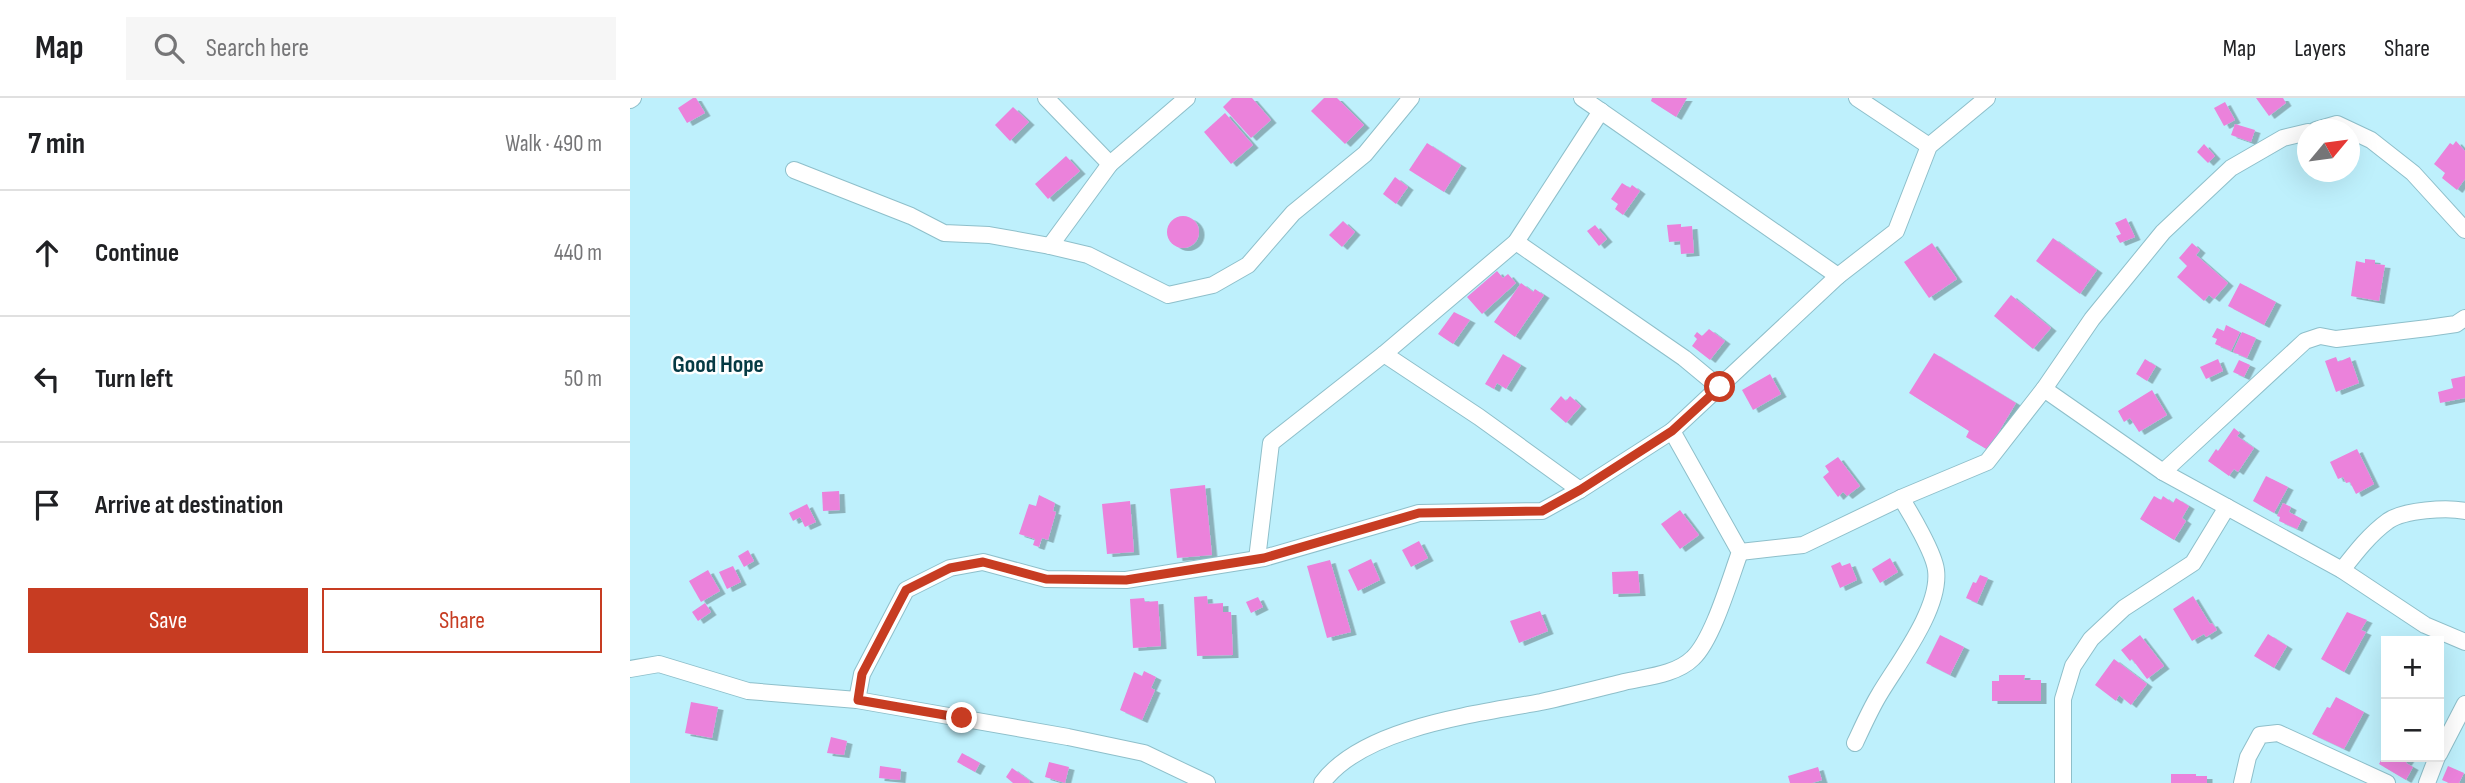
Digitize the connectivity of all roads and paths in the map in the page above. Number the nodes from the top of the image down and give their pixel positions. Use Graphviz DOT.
graph roads {
  1 [pos="1045,98"];
  2 [pos="1186,98"];
  3 [pos="1411,98"];
  4 [pos="1582,98"];
  5 [pos="1857,98"];
  6 [pos="1987,98"];
  7 [pos="1601,111"];
  8 [pos="2297,135"];
  9 [pos="2360,135"];
  10 [pos="1929,146"];
  11 [pos="1110,164"];
  12 [pos="794,170"];
  13 [pos="2465,230"];
  14 [pos="1516,242"];
  15 [pos="1050,246"];
  16 [pos="1838,276"];
  17 [pos="2465,318"];
  18 [pos="1384,354"];
  19 [pos="1720,387"];
  20 [pos="2044,389"];
  21 [pos="1672,431"];
  22 [pos="2163,472"];
  23 [pos="1580,490"];
  24 [pos="1901,498"];
  25 [pos="2227,507"];
  26 [pos="2465,511"];
  27 [pos="1740,552"];
  28 [pos="1257,559"];
  29 [pos="2342,570"];
  30 [pos="2465,642"];
  31 [pos="630,669"];
  32 [pos="858,700"];
  33 [pos="2465,705"];
  34 [pos="1855,743"];
  35 [pos="2444,744"];
  36 [pos="2435,762"];
  37 [pos="1207,783"];
  38 [pos="1322,783"];
  39 [pos="2063,783"];
  40 [pos="2242,783"];
  41 [pos="2387,783"];
  42 [pos="2427,783"];
  1 -- 11 [label="street"];
  2 -- 11 [label="street"];
  3 -- 15 [label="street"];
  4 -- 7 [label="street"];
  5 -- 10 [label="street"];
  6 -- 10 [label="street"];
  7 -- 14 [label="street"];
  7 -- 16 [label="street"];
  8 -- 20 [label="street"];
  9 -- 13 [label="street"];
  10 -- 16 [label="street"];
  11 -- 15 [label="street"];
  12 -- 15 [label="street"];
  14 -- 18 [label="street"];
  14 -- 19 [label="street"];
  16 -- 19 [label="street"];
  17 -- 22 [label="street"];
  18 -- 23 [label="street"];
  18 -- 28 [label="street"];
  19 -- 21 [label="street"];
  20 -- 22 [label="street"];
  20 -- 24 [label="street"];
  21 -- 23 [label="street"];
  21 -- 27 [label="street"];
  22 -- 25 [label="street"];
  23 -- 28 [label="street"];
  24 -- 27 [label="street"];
  24 -- 34 [label="street"];
  25 -- 29 [label="street"];
  25 -- 39 [label="street"];
  26 -- 29 [label="street"];
  27 -- 38 [label="street"];
  28 -- 32 [label="street"];
  29 -- 30 [label="street"];
  31 -- 32 [label="street"];
  32 -- 37 [label="street"];
  33 -- 35 [label="street"];
  36 -- 42 [label="street"];
  40 -- 41 [label="street"];
}
